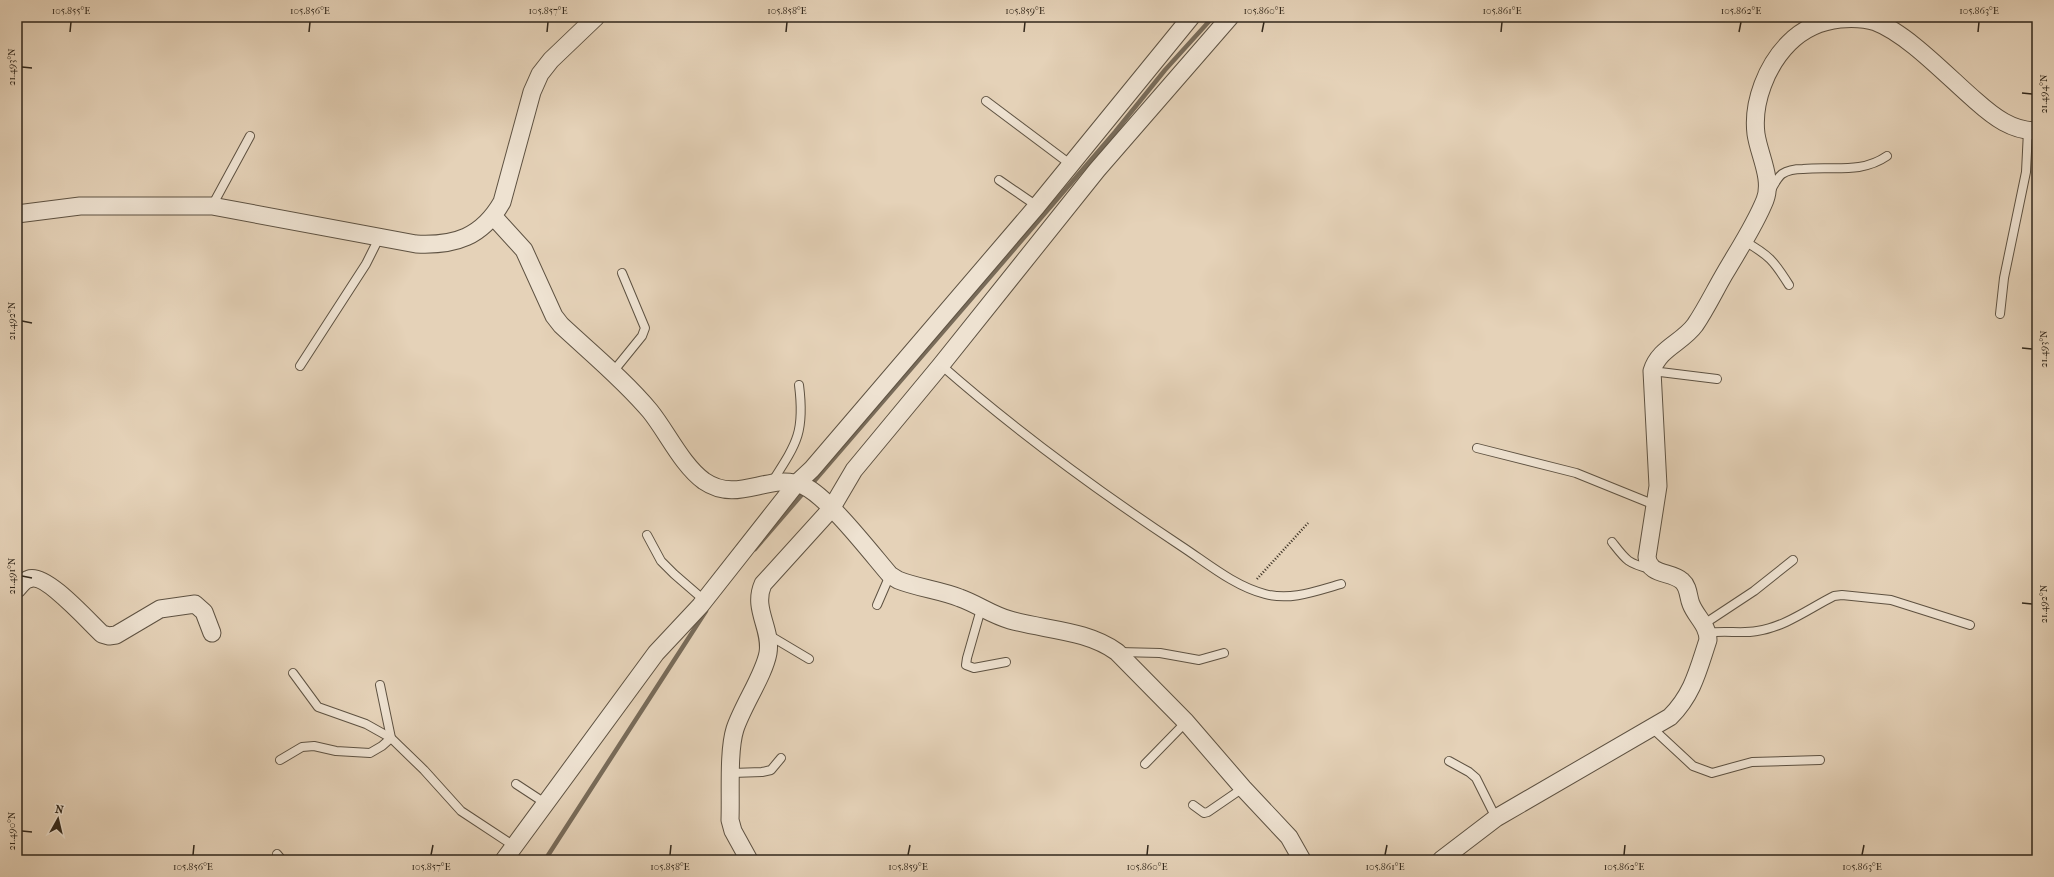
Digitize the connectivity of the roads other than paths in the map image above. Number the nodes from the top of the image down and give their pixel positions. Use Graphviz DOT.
graph roads {
  1 [pos="596,17"];
  2 [pos="1191,17"];
  3 [pos="1230,17"];
  4 [pos="986,101"];
  5 [pos="2032,131"];
  6 [pos="250,136"];
  7 [pos="1887,156"];
  8 [pos="1070,164"];
  9 [pos="999,180"];
  10 [pos="1767,196"];
  11 [pos="212,206"];
  12 [pos="1038,206"];
  13 [pos="17,214"];
  14 [pos="494,217"];
  15 [pos="379,238"];
  16 [pos="1744,241"];
  17 [pos="622,273"];
  18 [pos="1789,285"];
  19 [pos="2000,314"];
  20 [pos="941,365"];
  21 [pos="300,366"];
  22 [pos="1652,371"];
  23 [pos="612,373"];
  24 [pos="1717,379"];
  25 [pos="799,385"];
  26 [pos="1477,448"];
  27 [pos="772,483"];
  28 [pos="800,485"];
  29 [pos="828,505"];
  30 [pos="1656,505"];
  31 [pos="647,535"];
  32 [pos="1612,542"];
  33 [pos="1793,560"];
  34 [pos="1652,569"];
  35 [pos="890,575"];
  36 [pos="1341,584"];
  37 [pos="17,589"];
  38 [pos="877,606"];
  39 [pos="698,607"];
  40 [pos="981,609"];
  41 [pos="1970,625"];
  42 [pos="1706,628"];
  43 [pos="212,633"];
  44 [pos="766,634"];
  45 [pos="1117,652"];
  46 [pos="1224,653"];
  47 [pos="809,659"];
  48 [pos="1006,662"];
  49 [pos="293,673"];
  50 [pos="380,685"];
  51 [pos="1186,722"];
  52 [pos="1651,727"];
  53 [pos="390,738"];
  54 [pos="781,758"];
  55 [pos="280,760"];
  56 [pos="1820,760"];
  57 [pos="1449,761"];
  58 [pos="1145,764"];
  59 [pos="732,773"];
  60 [pos="516,784"];
  61 [pos="1243,788"];
  62 [pos="545,803"];
  63 [pos="1194,805"];
  64 [pos="1496,818"];
  65 [pos="509,853"];
  66 [pos="749,860"];
  67 [pos="1302,860"];
  68 [pos="1441,860"];
  1 -- 14 [label="street"];
  2 -- 8 [label="street"];
  3 -- 20 [label="street"];
  4 -- 8 [label="lane"];
  5 -- 10 [label="street"];
  5 -- 19 [label="lane"];
  6 -- 11 [label="lane"];
  7 -- 10 [label="lane"];
  8 -- 12 [label="street"];
  9 -- 12 [label="lane"];
  10 -- 16 [label="street"];
  11 -- 13 [label="street"];
  11 -- 15 [label="street"];
  12 -- 28 [label="street"];
  14 -- 15 [label="street"];
  14 -- 23 [label="street"];
  15 -- 21 [label="lane"];
  16 -- 18 [label="lane"];
  16 -- 22 [label="street"];
  17 -- 23 [label="lane"];
  20 -- 29 [label="street"];
  20 -- 36 [label="lane"];
  22 -- 24 [label="lane"];
  22 -- 30 [label="street"];
  23 -- 27 [label="street"];
  25 -- 27 [label="lane"];
  26 -- 30 [label="lane"];
  27 -- 28 [label="street"];
  28 -- 29 [label="street"];
  28 -- 39 [label="street"];
  29 -- 35 [label="street"];
  29 -- 44 [label="street"];
  30 -- 34 [label="street"];
  31 -- 39 [label="lane"];
  32 -- 34 [label="lane"];
  33 -- 42 [label="lane"];
  34 -- 42 [label="street"];
  35 -- 38 [label="lane"];
  35 -- 40 [label="street"];
  37 -- 43 [label="street"];
  39 -- 62 [label="street"];
  40 -- 45 [label="street"];
  40 -- 48 [label="lane"];
  41 -- 42 [label="lane"];
  42 -- 52 [label="street"];
  44 -- 47 [label="lane"];
  44 -- 59 [label="street"];
  45 -- 46 [label="lane"];
  45 -- 51 [label="street"];
  49 -- 53 [label="lane"];
  50 -- 53 [label="lane"];
  51 -- 58 [label="lane"];
  51 -- 61 [label="street"];
  52 -- 56 [label="lane"];
  52 -- 64 [label="street"];
  53 -- 55 [label="lane"];
  53 -- 65 [label="lane"];
  54 -- 59 [label="lane"];
  57 -- 64 [label="lane"];
  59 -- 66 [label="street"];
  60 -- 62 [label="lane"];
  61 -- 63 [label="lane"];
  61 -- 67 [label="street"];
  62 -- 65 [label="street"];
  64 -- 68 [label="street"];
}
